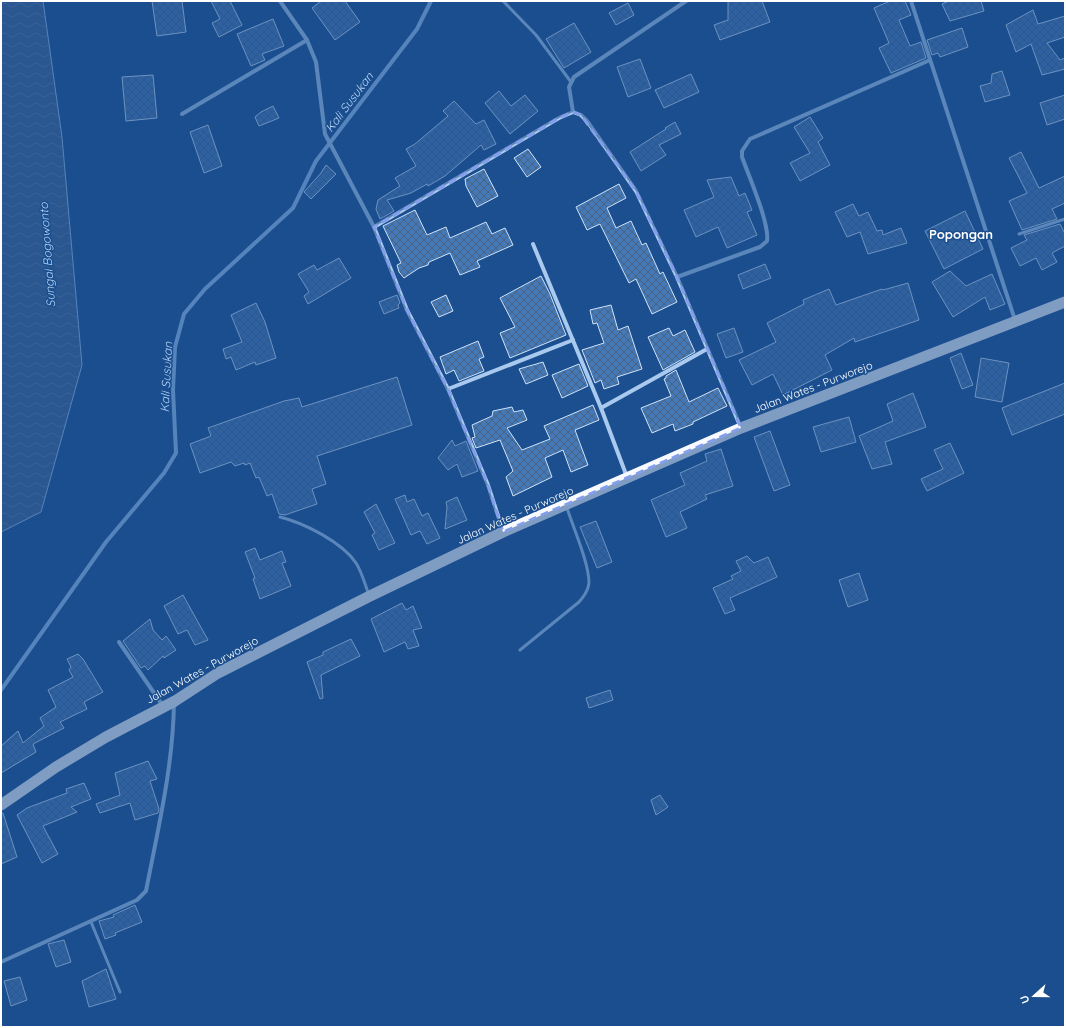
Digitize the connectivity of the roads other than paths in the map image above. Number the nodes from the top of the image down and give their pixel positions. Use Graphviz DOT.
graph roads {
  1 [pos="280,1"];
  2 [pos="503,1"];
  3 [pos="686,1"];
  4 [pos="911,1"];
  5 [pos="306,40"];
  6 [pos="930,60"];
  7 [pos="571,82"];
  8 [pos="573,112"];
  9 [pos="182,114"];
  10 [pos="1065,219"];
  11 [pos="374,227"];
  12 [pos="1019,234"];
  13 [pos="533,244"];
  14 [pos="677,277"];
  15 [pos="1065,302"];
  16 [pos="1015,322"];
  17 [pos="573,340"];
  18 [pos="708,349"];
  19 [pos="448,389"];
  20 [pos="601,408"];
  21 [pos="741,428"];
  22 [pos="627,479"];
  23 [pos="566,506"];
  24 [pos="280,517"];
  25 [pos="503,532"];
  26 [pos="370,596"];
  27 [pos="119,642"];
  28 [pos="520,650"];
  29 [pos="174,701"];
  30 [pos="163,707"];
  31 [pos="1,805"];
  32 [pos="92,922"];
  33 [pos="1,962"];
  34 [pos="120,992"];
  1 -- 5 [label="street"];
  2 -- 7 [label="lane"];
  3 -- 7 [label="street"];
  4 -- 6 [label="street"];
  5 -- 9 [label="street"];
  5 -- 11 [label="street"];
  6 -- 14 [label="street"];
  6 -- 16 [label="street"];
  7 -- 8 [label="street"];
  8 -- 11 [label="street"];
  8 -- 14 [label="street"];
  10 -- 12 [label="lane"];
  11 -- 19 [label="street"];
  13 -- 17 [label="street"];
  14 -- 18 [label="street"];
  15 -- 16 [label="highway, Jalan Wates - Purworejo"];
  16 -- 21 [label="highway, Jalan Wates - Purworejo"];
  17 -- 19 [label="street"];
  17 -- 20 [label="street"];
  18 -- 20 [label="street"];
  18 -- 21 [label="street"];
  19 -- 25 [label="street"];
  20 -- 22 [label="street"];
  21 -- 22 [label="highway, Jalan Wates - Purworejo"];
  22 -- 23 [label="highway, Jalan Wates - Purworejo"];
  23 -- 25 [label="highway, Jalan Wates - Purworejo"];
  23 -- 28 [label="lane"];
  24 -- 26 [label="lane"];
  25 -- 26 [label="highway, Jalan Wates - Purworejo"];
  26 -- 29 [label="highway, Jalan Wates - Purworejo"];
  27 -- 30 [label="street"];
  29 -- 30 [label="highway, Jalan Wates - Purworejo"];
  29 -- 32 [label="street"];
  30 -- 31 [label="highway, Jalan Wates - Purworejo"];
  32 -- 33 [label="street"];
  32 -- 34 [label="lane"];
}
